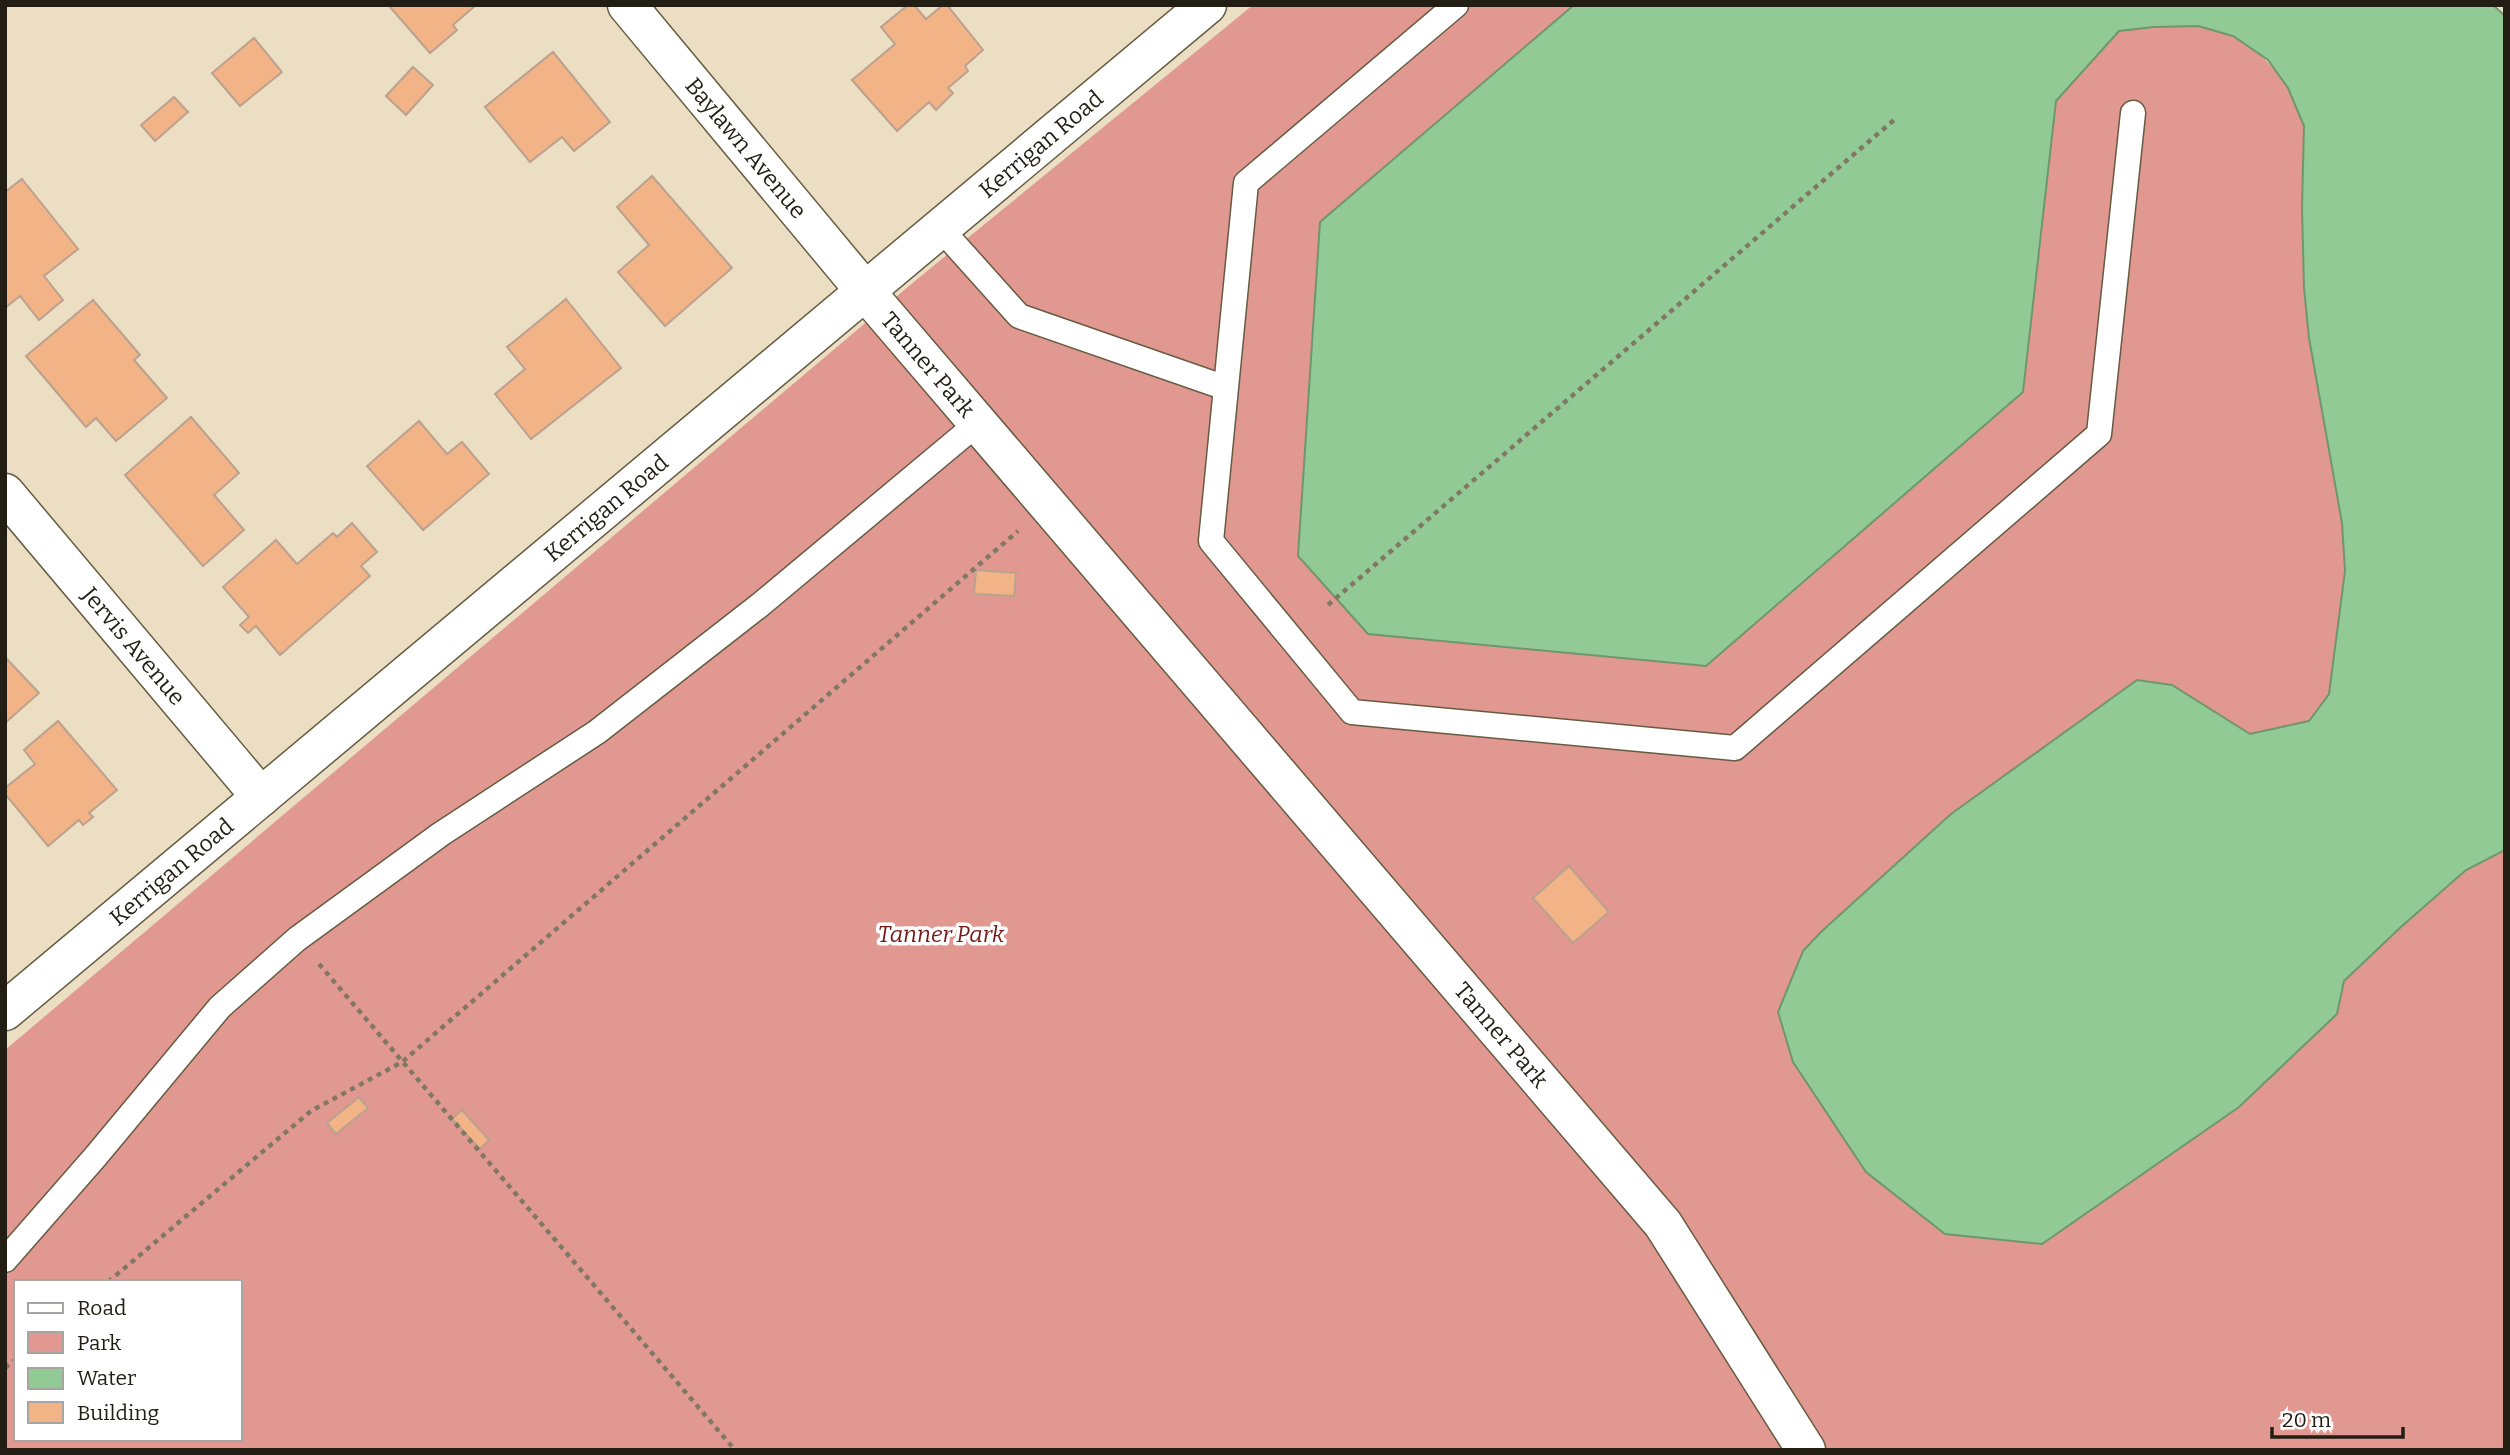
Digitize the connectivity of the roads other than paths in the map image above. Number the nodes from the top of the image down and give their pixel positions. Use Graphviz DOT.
graph roads {
  1 [pos="627,5"];
  2 [pos="1207,5"];
  3 [pos="1456,5"];
  4 [pos="2133,113"];
  5 [pos="941,229"];
  6 [pos="865,291"];
  7 [pos="1226,388"];
  8 [pos="978,423"];
  9 [pos="5,493"];
  10 [pos="261,797"];
  11 [pos="5,1011"];
  12 [pos="5,1260"];
  13 [pos="1806,1450"];
  1 -- 6 [label="street, Baylawn Avenue"];
  2 -- 5 [label="street, Kerrigan Road"];
  3 -- 7 [label="lane"];
  4 -- 7 [label="lane"];
  5 -- 6 [label="street, Kerrigan Road"];
  5 -- 7 [label="lane"];
  6 -- 8 [label="street, Tanner Park"];
  6 -- 10 [label="street, Kerrigan Road"];
  8 -- 12 [label="lane"];
  8 -- 13 [label="street, Tanner Park"];
  9 -- 10 [label="street, Jervis Avenue"];
  10 -- 11 [label="street, Kerrigan Road"];
}
